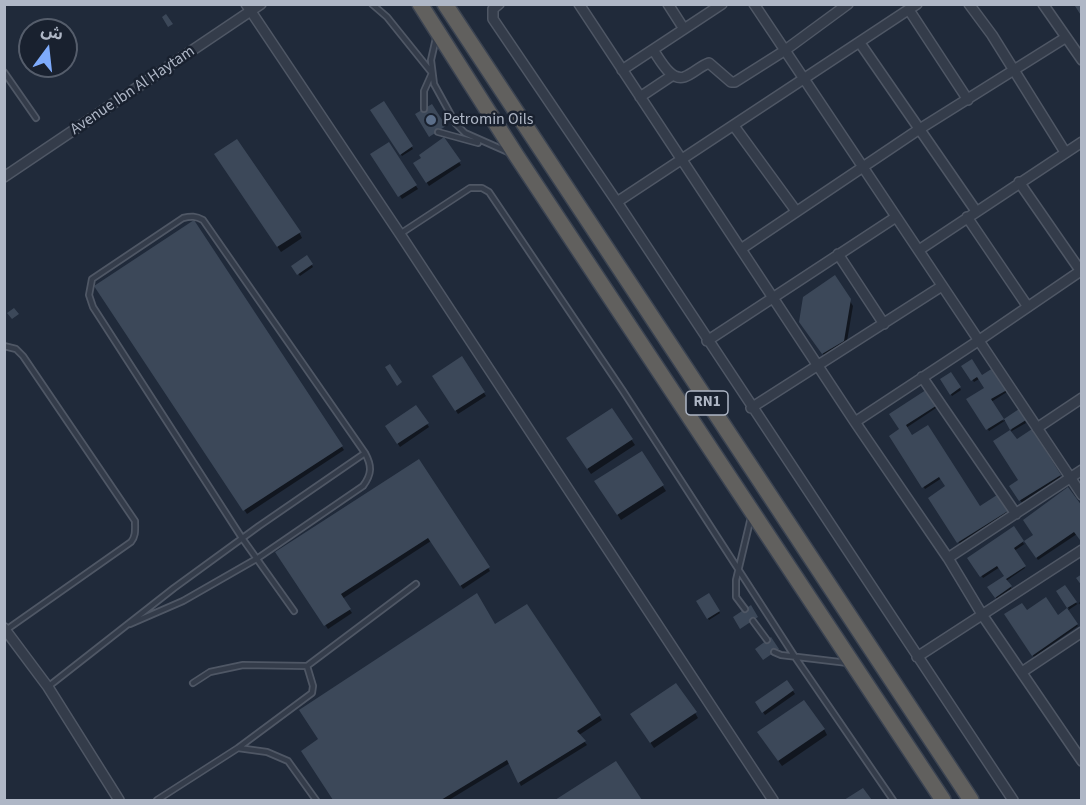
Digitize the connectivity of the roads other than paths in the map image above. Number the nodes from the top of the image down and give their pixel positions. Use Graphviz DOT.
graph roads {
  1 [pos="261,4"];
  2 [pos="372,4"];
  3 [pos="412,4"];
  4 [pos="420,4"];
  5 [pos="445,4"];
  6 [pos="499,4"];
  7 [pos="579,4"];
  8 [pos="668,4"];
  9 [pos="722,4"];
  10 [pos="754,4"];
  11 [pos="848,4"];
  12 [pos="969,4"];
  13 [pos="1044,4"];
  14 [pos="913,7"];
  15 [pos="248,8"];
  16 [pos="434,27"];
  17 [pos="684,29"];
  18 [pos="1065,38"];
  19 [pos="860,43"];
  20 [pos="653,50"];
  21 [pos="784,51"];
  22 [pos="1082,60"];
  23 [pos="622,70"];
  24 [pos="1014,71"];
  25 [pos="4,72"];
  26 [pos="432,73"];
  27 [pos="673,75"];
  28 [pos="803,79"];
  29 [pos="640,97"];
  30 [pos="968,100"];
  31 [pos="424,109"];
  32 [pos="36,118"];
  33 [pos="734,126"];
  34 [pos="918,130"];
  35 [pos="438,132"];
  36 [pos="1082,142"];
  37 [pos="490,146"];
  38 [pos="1065,152"];
  39 [pos="516,155"];
  40 [pos="682,160"];
  41 [pos="863,168"];
  42 [pos="4,177"];
  43 [pos="1019,182"];
  44 [pos="617,202"];
  45 [pos="795,211"];
  46 [pos="972,214"];
  47 [pos="896,217"];
  48 [pos="400,234"];
  49 [pos="741,249"];
  50 [pos="919,250"];
  51 [pos="838,254"];
  52 [pos="1081,271"];
  53 [pos="942,286"];
  54 [pos="773,297"];
  55 [pos="1028,306"];
  56 [pos="884,324"];
  57 [pos="707,341"];
  58 [pos="978,341"];
  59 [pos="4,346"];
  60 [pos="818,366"];
  61 [pos="922,377"];
  62 [pos="1082,398"];
  63 [pos="751,408"];
  64 [pos="855,422"];
  65 [pos="1037,428"];
  66 [pos="365,453"];
  67 [pos="1082,470"];
  68 [pos="1070,478"];
  69 [pos="1082,495"];
  70 [pos="752,511"];
  71 [pos="1016,514"];
  72 [pos="242,538"];
  73 [pos="1082,550"];
  74 [pos="258,558"];
  75 [pos="948,558"];
  76 [pos="738,568"];
  77 [pos="416,584"];
  78 [pos="745,609"];
  79 [pos="294,611"];
  80 [pos="983,616"];
  81 [pos="753,621"];
  82 [pos="130,624"];
  83 [pos="5,629"];
  84 [pos="1082,632"];
  85 [pos="766,640"];
  86 [pos="774,652"];
  87 [pos="795,657"];
  88 [pos="917,657"];
  89 [pos="852,664"];
  90 [pos="307,666"];
  91 [pos="1022,672"];
  92 [pos="193,683"];
  93 [pos="48,687"];
  94 [pos="238,748"];
  95 [pos="1082,761"];
  96 [pos="119,801"];
  97 [pos="157,801"];
  98 [pos="316,801"];
  99 [pos="773,801"];
  100 [pos="893,801"];
  101 [pos="943,801"];
  102 [pos="971,801"];
  103 [pos="1013,801"];
  1 -- 15 [label="street, Avenue Ibn Al Haytam"];
  2 -- 26 [label="lane"];
  3 -- 16 [label="highway"];
  4 -- 16 [label="highway, RN1"];
  5 -- 102 [label="highway, RN1"];
  6 -- 44 [label="street"];
  7 -- 23 [label="street"];
  8 -- 17 [label="street"];
  9 -- 17 [label="street"];
  10 -- 21 [label="street"];
  11 -- 21 [label="street"];
  12 -- 24 [label="street"];
  13 -- 18 [label="street"];
  14 -- 19 [label="street"];
  14 -- 30 [label="street"];
  15 -- 42 [label="street, Avenue Ibn Al Haytam"];
  15 -- 48 [label="street"];
  16 -- 26 [label="lane"];
  16 -- 39 [label="highway, RN1"];
  17 -- 20 [label="street"];
  18 -- 22 [label="street"];
  18 -- 24 [label="street"];
  19 -- 28 [label="street"];
  19 -- 34 [label="street"];
  20 -- 23 [label="street"];
  20 -- 27 [label="street"];
  21 -- 27 [label="street"];
  21 -- 28 [label="street"];
  23 -- 29 [label="street"];
  24 -- 30 [label="street"];
  24 -- 38 [label="street"];
  25 -- 32 [label="lane"];
  26 -- 31 [label="lane"];
  26 -- 37 [label="lane"];
  27 -- 29 [label="street"];
  28 -- 33 [label="street"];
  28 -- 41 [label="street"];
  29 -- 40 [label="street"];
  30 -- 34 [label="street"];
  33 -- 40 [label="street"];
  33 -- 45 [label="street"];
  34 -- 41 [label="street"];
  34 -- 46 [label="street"];
  35 -- 37 [label="lane"];
  36 -- 38 [label="street"];
  37 -- 39 [label="lane"];
  38 -- 43 [label="street"];
  39 -- 70 [label="highway, RN1"];
  40 -- 44 [label="street"];
  40 -- 49 [label="street"];
  41 -- 45 [label="street"];
  41 -- 47 [label="street"];
  43 -- 46 [label="street"];
  43 -- 52 [label="street"];
  44 -- 57 [label="street"];
  45 -- 49 [label="street"];
  46 -- 50 [label="street"];
  46 -- 55 [label="street"];
  47 -- 50 [label="street"];
  47 -- 51 [label="street"];
  48 -- 76 [label="lane"];
  48 -- 99 [label="street"];
  49 -- 54 [label="street"];
  50 -- 53 [label="street"];
  51 -- 54 [label="street"];
  51 -- 56 [label="street"];
  52 -- 55 [label="street"];
  53 -- 56 [label="street"];
  53 -- 58 [label="street"];
  54 -- 57 [label="street"];
  54 -- 60 [label="street"];
  55 -- 58 [label="street"];
  56 -- 60 [label="street"];
  57 -- 63 [label="street"];
  58 -- 61 [label="street"];
  58 -- 65 [label="street"];
  59 -- 83 [label="lane"];
  60 -- 63 [label="street"];
  60 -- 64 [label="street"];
  61 -- 64 [label="street"];
  61 -- 71 [label="street"];
  62 -- 65 [label="street"];
  63 -- 88 [label="street"];
  64 -- 75 [label="street"];
  65 -- 68 [label="street"];
  66 -- 72 [label="lane"];
  66 -- 72 [label="lane"];
  66 -- 74 [label="lane"];
  67 -- 68 [label="street"];
  68 -- 69 [label="street"];
  68 -- 71 [label="street"];
  70 -- 76 [label="lane"];
  70 -- 89 [label="highway, RN1"];
  71 -- 75 [label="street"];
  72 -- 74 [label="lane"];
  72 -- 82 [label="lane"];
  73 -- 80 [label="street"];
  74 -- 79 [label="lane"];
  74 -- 82 [label="lane"];
  75 -- 80 [label="street"];
  76 -- 78 [label="lane"];
  76 -- 87 [label="lane"];
  77 -- 90 [label="lane"];
  80 -- 88 [label="street"];
  80 -- 91 [label="street"];
  81 -- 85 [label="lane"];
  82 -- 93 [label="lane"];
  83 -- 93 [label="street"];
  84 -- 91 [label="street"];
  86 -- 87 [label="lane"];
  87 -- 89 [label="lane"];
  87 -- 100 [label="lane"];
  88 -- 103 [label="street"];
  89 -- 101 [label="highway, RN1"];
  90 -- 92 [label="lane"];
  90 -- 94 [label="lane"];
  91 -- 95 [label="street"];
  93 -- 96 [label="street"];
  94 -- 97 [label="lane"];
  94 -- 98 [label="lane"];
}
